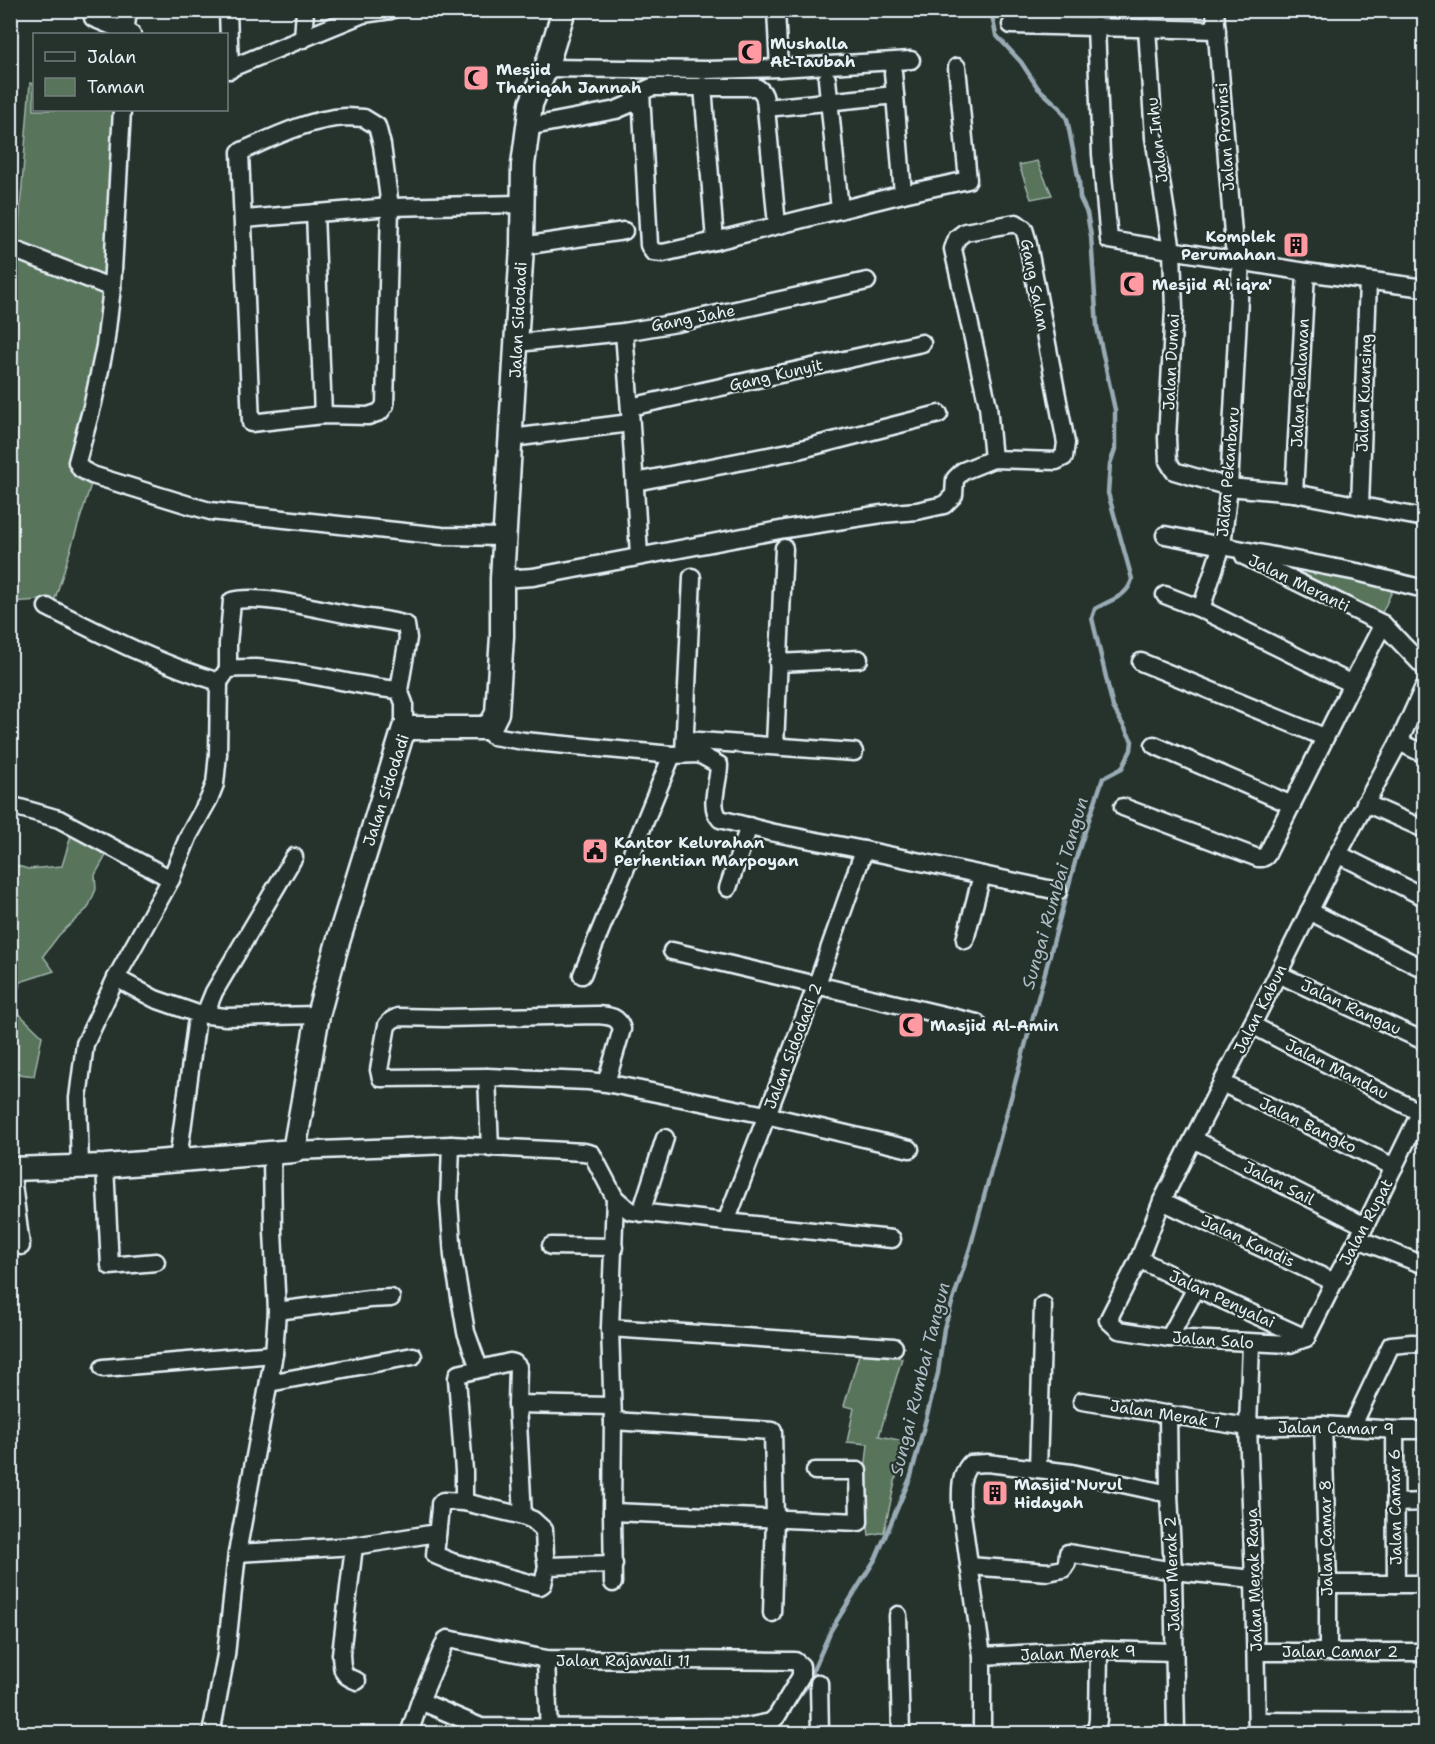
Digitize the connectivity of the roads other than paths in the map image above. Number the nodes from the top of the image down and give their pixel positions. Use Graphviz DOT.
graph roads {
  1 [pos="128,10"];
  2 [pos="228,10"];
  3 [pos="305,10"];
  4 [pos="391,10"];
  5 [pos="564,10"];
  6 [pos="776,10"];
  7 [pos="1215,10"];
  8 [pos="93,18"];
  9 [pos="1011,25"];
  10 [pos="1096,26"];
  11 [pos="1147,28"];
  12 [pos="1217,30"];
  13 [pos="126,33"];
  14 [pos="128,33"];
  15 [pos="303,39"];
  16 [pos="911,60"];
  17 [pos="957,67"];
  18 [pos="546,68"];
  19 [pos="779,68"];
  20 [pos="228,70"];
  21 [pos="893,72"];
  22 [pos="827,79"];
  23 [pos="703,87"];
  24 [pos="641,92"];
  25 [pos="895,95"];
  26 [pos="829,102"];
  27 [pos="766,108"];
  28 [pos="122,111"];
  29 [pos="527,127"];
  30 [pos="903,194"];
  31 [pos="522,204"];
  32 [pos="390,207"];
  33 [pos="840,210"];
  34 [pos="315,213"];
  35 [pos="244,219"];
  36 [pos="777,225"];
  37 [pos="624,231"];
  38 [pos="715,241"];
  39 [pos="522,246"];
  40 [pos="10,248"];
  41 [pos="1172,251"];
  42 [pos="1241,261"];
  43 [pos="1306,272"];
  44 [pos="867,281"];
  45 [pos="1368,281"];
  46 [pos="112,288"];
  47 [pos="1425,288"];
  48 [pos="624,332"];
  49 [pos="517,343"];
  50 [pos="922,343"];
  51 [pos="939,414"];
  52 [pos="323,415"];
  53 [pos="630,415"];
  54 [pos="512,438"];
  55 [pos="993,459"];
  56 [pos="635,482"];
  57 [pos="1229,487"];
  58 [pos="1294,493"];
  59 [pos="1360,506"];
  60 [pos="1425,512"];
  61 [pos="1424,518"];
  62 [pos="1166,535"];
  63 [pos="506,537"];
  64 [pos="1221,545"];
  65 [pos="784,548"];
  66 [pos="639,555"];
  67 [pos="692,577"];
  68 [pos="502,579"];
  69 [pos="1425,589"];
  70 [pos="1165,595"];
  71 [pos="47,607"];
  72 [pos="1201,609"];
  73 [pos="1383,624"];
  74 [pos="859,659"];
  75 [pos="1142,662"];
  76 [pos="778,663"];
  77 [pos="1425,667"];
  78 [pos="223,675"];
  79 [pos="1352,684"];
  80 [pos="1425,687"];
  81 [pos="399,690"];
  82 [pos="404,728"];
  83 [pos="484,728"];
  84 [pos="1324,737"];
  85 [pos="1399,742"];
  86 [pos="775,745"];
  87 [pos="1154,745"];
  88 [pos="680,749"];
  89 [pos="854,752"];
  90 [pos="1425,754"];
  91 [pos="1365,803"];
  92 [pos="10,804"];
  93 [pos="1292,805"];
  94 [pos="1123,807"];
  95 [pos="749,826"];
  96 [pos="1425,829"];
  97 [pos="864,850"];
  98 [pos="1338,854"];
  99 [pos="294,857"];
  100 [pos="982,875"];
  101 [pos="171,879"];
  102 [pos="728,888"];
  103 [pos="1058,891"];
  104 [pos="1425,897"];
  105 [pos="1309,911"];
  106 [pos="965,940"];
  107 [pos="672,951"];
  108 [pos="1425,969"];
  109 [pos="1278,974"];
  110 [pos="582,975"];
  111 [pos="116,978"];
  112 [pos="817,984"];
  113 [pos="318,1015"];
  114 [pos="201,1020"];
  115 [pos="977,1023"];
  116 [pos="1252,1025"];
  117 [pos="1425,1041"];
  118 [pos="487,1077"];
  119 [pos="606,1083"];
  120 [pos="1222,1083"];
  121 [pos="1423,1109"];
  122 [pos="766,1115"];
  123 [pos="665,1138"];
  124 [pos="1193,1139"];
  125 [pos="451,1145"];
  126 [pos="490,1148"];
  127 [pos="910,1149"];
  128 [pos="283,1153"];
  129 [pos="178,1160"];
  130 [pos="105,1166"];
  131 [pos="1394,1167"];
  132 [pos="80,1168"];
  133 [pos="11,1169"];
  134 [pos="615,1198"];
  135 [pos="1162,1201"];
  136 [pos="641,1213"];
  137 [pos="726,1222"];
  138 [pos="1361,1233"];
  139 [pos="892,1239"];
  140 [pos="21,1246"];
  141 [pos="551,1246"];
  142 [pos="614,1247"];
  143 [pos="1139,1259"];
  144 [pos="156,1262"];
  145 [pos="1425,1264"];
  146 [pos="1334,1282"];
  147 [pos="1196,1288"];
  148 [pos="391,1298"];
  149 [pos="1043,1305"];
  150 [pos="277,1311"];
  151 [pos="610,1328"];
  152 [pos="1119,1330"];
  153 [pos="1169,1338"];
  154 [pos="1306,1338"];
  155 [pos="1251,1343"];
  156 [pos="1425,1344"];
  157 [pos="894,1347"];
  158 [pos="274,1354"];
  159 [pos="413,1356"];
  160 [pos="103,1368"];
  161 [pos="479,1368"];
  162 [pos="269,1383"];
  163 [pos="1082,1401"];
  164 [pos="517,1404"];
  165 [pos="612,1414"];
  166 [pos="1168,1414"];
  167 [pos="1323,1425"];
  168 [pos="1248,1427"];
  169 [pos="1352,1427"];
  170 [pos="1395,1430"];
  171 [pos="1425,1430"];
  172 [pos="1038,1469"];
  173 [pos="815,1471"];
  174 [pos="1169,1494"];
  175 [pos="464,1502"];
  176 [pos="1425,1502"];
  177 [pos="1396,1503"];
  178 [pos="612,1512"];
  179 [pos="523,1516"];
  180 [pos="775,1518"];
  181 [pos="437,1533"];
  182 [pos="354,1546"];
  183 [pos="237,1553"];
  184 [pos="614,1564"];
  185 [pos="547,1566"];
  186 [pos="969,1566"];
  187 [pos="1173,1571"];
  188 [pos="1254,1579"];
  189 [pos="614,1583"];
  190 [pos="1328,1584"];
  191 [pos="1396,1584"];
  192 [pos="1425,1584"];
  193 [pos="772,1613"];
  194 [pos="898,1615"];
  195 [pos="1099,1650"];
  196 [pos="1328,1651"];
  197 [pos="1174,1652"];
  198 [pos="1256,1652"];
  199 [pos="1425,1652"];
  200 [pos="982,1656"];
  201 [pos="546,1659"];
  202 [pos="357,1681"];
  203 [pos="819,1683"];
  204 [pos="420,1701"];
  205 [pos="1425,1722"];
  206 [pos="1257,1727"];
  207 [pos="481,1730"];
  208 [pos="692,1730"];
  209 [pos="549,1731"];
  210 [pos="618,1731"];
  211 [pos="211,1734"];
  212 [pos="409,1734"];
  213 [pos="820,1734"];
  214 [pos="901,1734"];
  215 [pos="982,1734"];
  216 [pos="1088,1734"];
  217 [pos="1176,1734"];
  1 -- 14 [label="street"];
  2 -- 20 [label="street"];
  3 -- 15 [label="street"];
  4 -- 15 [label="street"];
  5 -- 18 [label="street, Jalan Sidodadi"];
  6 -- 19 [label="street"];
  7 -- 12 [label="street, Jalan Provinsi"];
  8 -- 13 [label="street"];
  9 -- 10 [label="street"];
  10 -- 11 [label="street"];
  10 -- 41 [label="street"];
  11 -- 12 [label="street"];
  11 -- 41 [label="street, Jalan Inhu"];
  12 -- 42 [label="street, Jalan Provinsi"];
  15 -- 20 [label="street"];
  16 -- 19 [label="street"];
  17 -- 30 [label="street"];
  18 -- 19 [label="street"];
  18 -- 29 [label="street, Jalan Sidodadi"];
  21 -- 25 [label="street"];
  22 -- 26 [label="street"];
  23 -- 24 [label="street"];
  23 -- 27 [label="street"];
  23 -- 38 [label="street"];
  24 -- 29 [label="street"];
  24 -- 38 [label="street"];
  25 -- 26 [label="street"];
  25 -- 30 [label="street"];
  26 -- 27 [label="street"];
  26 -- 33 [label="street"];
  27 -- 36 [label="street"];
  28 -- 46 [label="street"];
  29 -- 31 [label="street, Jalan Sidodadi"];
  30 -- 33 [label="street"];
  31 -- 32 [label="street"];
  31 -- 39 [label="street, Jalan Sidodadi"];
  32 -- 34 [label="street"];
  32 -- 35 [label="street"];
  32 -- 52 [label="street"];
  33 -- 36 [label="street"];
  34 -- 35 [label="street"];
  34 -- 52 [label="street"];
  35 -- 52 [label="street"];
  36 -- 38 [label="street"];
  37 -- 39 [label="street"];
  39 -- 49 [label="street, Jalan Sidodadi"];
  40 -- 46 [label="street"];
  41 -- 42 [label="street"];
  41 -- 57 [label="street, Jalan Dumai"];
  42 -- 43 [label="street"];
  42 -- 57 [label="street, Jalan Pekanbaru"];
  43 -- 45 [label="street"];
  43 -- 58 [label="street, Jalan Pelalawan"];
  44 -- 48 [label="street, Gang Jahe"];
  45 -- 47 [label="street"];
  45 -- 59 [label="street, Jalan Kuansing"];
  46 -- 63 [label="street"];
  48 -- 49 [label="street, Gang Jahe"];
  48 -- 53 [label="street"];
  49 -- 54 [label="street, Jalan Sidodadi"];
  50 -- 53 [label="street, Gang Kunyit"];
  51 -- 56 [label="street"];
  53 -- 54 [label="street, Gang Kunyit"];
  53 -- 56 [label="street"];
  54 -- 63 [label="street, Jalan Sidodadi"];
  55 -- 55 [label="street, Gang Salam"];
  55 -- 66 [label="street, Gang Salam"];
  56 -- 66 [label="street"];
  57 -- 58 [label="street, Jalan Dumai"];
  57 -- 64 [label="street, Jalan Pekanbaru"];
  58 -- 59 [label="street, Jalan Dumai"];
  59 -- 61 [label="street, Jalan Dumai"];
  60 -- 61 [label="street"];
  62 -- 64 [label="street"];
  63 -- 68 [label="street, Jalan Sidodadi"];
  64 -- 69 [label="street, Jalan Pekanbaru"];
  64 -- 72 [label="street"];
  64 -- 73 [label="street, Jalan Meranti"];
  65 -- 76 [label="street"];
  66 -- 68 [label="street"];
  67 -- 88 [label="street"];
  68 -- 83 [label="street, Jalan Sidodadi"];
  70 -- 72 [label="street"];
  71 -- 78 [label="street"];
  72 -- 79 [label="street"];
  73 -- 77 [label="street, Jalan Meranti"];
  73 -- 79 [label="street"];
  74 -- 76 [label="street"];
  75 -- 84 [label="street"];
  76 -- 86 [label="street"];
  78 -- 81 [label="street"];
  78 -- 81 [label="street"];
  78 -- 101 [label="street"];
  79 -- 84 [label="street"];
  80 -- 85 [label="street, Jalan Kabun"];
  81 -- 82 [label="street"];
  82 -- 83 [label="street, Jalan Sidodadi"];
  82 -- 113 [label="street, Jalan Sidodadi"];
  83 -- 88 [label="street"];
  84 -- 93 [label="street"];
  85 -- 90 [label="street"];
  85 -- 91 [label="street, Jalan Kabun"];
  86 -- 88 [label="street"];
  86 -- 89 [label="street"];
  87 -- 93 [label="street"];
  88 -- 95 [label="street"];
  88 -- 110 [label="street"];
  91 -- 96 [label="street"];
  91 -- 98 [label="street, Jalan Kabun"];
  92 -- 101 [label="street"];
  93 -- 94 [label="street"];
  95 -- 97 [label="street"];
  95 -- 102 [label="street"];
  97 -- 100 [label="street"];
  97 -- 112 [label="street, Jalan Sidodadi 2"];
  98 -- 104 [label="street"];
  98 -- 105 [label="street, Jalan Kabun"];
  99 -- 114 [label="street"];
  100 -- 103 [label="street"];
  100 -- 106 [label="street"];
  101 -- 111 [label="street"];
  105 -- 108 [label="street"];
  105 -- 109 [label="street, Jalan Kabun"];
  107 -- 112 [label="street"];
  109 -- 116 [label="street, Jalan Kabun"];
  109 -- 117 [label="street, Jalan Rangau"];
  111 -- 114 [label="street"];
  111 -- 132 [label="street"];
  112 -- 115 [label="street"];
  112 -- 122 [label="street, Jalan Sidodadi 2"];
  113 -- 114 [label="street"];
  113 -- 128 [label="street, Jalan Sidodadi"];
  114 -- 129 [label="street"];
  116 -- 120 [label="street, Jalan Kabun"];
  116 -- 121 [label="street, Jalan Mandau"];
  118 -- 119 [label="street"];
  118 -- 119 [label="street"];
  118 -- 126 [label="street"];
  119 -- 122 [label="street"];
  120 -- 124 [label="street, Jalan Kabun"];
  120 -- 131 [label="street, Jalan Bangko"];
  121 -- 131 [label="street, Jalan Rupat"];
  122 -- 127 [label="street"];
  122 -- 137 [label="street, Jalan Sidodadi 2"];
  123 -- 136 [label="street"];
  124 -- 135 [label="street, Jalan Kabun"];
  124 -- 138 [label="street, Jalan Sail"];
  125 -- 126 [label="street"];
  125 -- 128 [label="street"];
  125 -- 161 [label="street"];
  126 -- 134 [label="street"];
  128 -- 129 [label="street"];
  128 -- 150 [label="street"];
  129 -- 130 [label="street"];
  130 -- 132 [label="street"];
  130 -- 144 [label="street"];
  131 -- 138 [label="street, Jalan Rupat"];
  132 -- 133 [label="street"];
  133 -- 140 [label="street"];
  134 -- 136 [label="street"];
  134 -- 142 [label="street"];
  135 -- 143 [label="street, Jalan Kabun"];
  135 -- 146 [label="street, Jalan Kandis"];
  136 -- 137 [label="street"];
  137 -- 139 [label="street"];
  138 -- 145 [label="street, Jalan Sail"];
  138 -- 146 [label="street, Jalan Rupat"];
  141 -- 142 [label="street"];
  142 -- 151 [label="street"];
  143 -- 147 [label="street, Jalan Penyalai"];
  143 -- 152 [label="street, Jalan Kabun"];
  146 -- 154 [label="street, Jalan Rupat"];
  147 -- 153 [label="street"];
  147 -- 154 [label="street, Jalan Penyalai"];
  148 -- 150 [label="street"];
  149 -- 172 [label="street"];
  150 -- 158 [label="street"];
  151 -- 157 [label="street"];
  151 -- 165 [label="street"];
  152 -- 153 [label="street, Jalan Salo"];
  153 -- 155 [label="street, Jalan Salo"];
  154 -- 155 [label="street, Jalan Salo"];
  155 -- 168 [label="street, Jalan Merak Raya"];
  156 -- 169 [label="street"];
  158 -- 160 [label="street"];
  158 -- 162 [label="street"];
  159 -- 162 [label="street"];
  161 -- 164 [label="street"];
  161 -- 175 [label="street"];
  162 -- 183 [label="street"];
  163 -- 166 [label="street, Jalan Merak 1"];
  164 -- 165 [label="street"];
  164 -- 179 [label="street"];
  165 -- 178 [label="street"];
  165 -- 180 [label="street"];
  166 -- 168 [label="street, Jalan Merak 1"];
  166 -- 174 [label="street, Jalan Merak 2"];
  167 -- 168 [label="street, Jalan Camar 9"];
  167 -- 169 [label="street, Jalan Camar 9"];
  167 -- 190 [label="street, Jalan Camar 8"];
  168 -- 188 [label="street, Jalan Merak Raya"];
  169 -- 170 [label="street, Jalan Camar 9"];
  170 -- 171 [label="street, Jalan Camar 9"];
  170 -- 177 [label="street, Jalan Camar 6"];
  172 -- 174 [label="street"];
  172 -- 186 [label="street"];
  173 -- 180 [label="street"];
  174 -- 187 [label="street, Jalan Merak 2"];
  175 -- 179 [label="street"];
  175 -- 181 [label="street"];
  176 -- 177 [label="street"];
  177 -- 191 [label="street, Jalan Camar 6"];
  178 -- 180 [label="street"];
  178 -- 184 [label="street"];
  179 -- 185 [label="street"];
  180 -- 193 [label="street"];
  181 -- 182 [label="street"];
  181 -- 185 [label="street"];
  182 -- 183 [label="street"];
  182 -- 202 [label="street"];
  183 -- 211 [label="street"];
  184 -- 185 [label="street"];
  184 -- 189 [label="street"];
  186 -- 187 [label="street"];
  186 -- 200 [label="street"];
  187 -- 188 [label="street"];
  187 -- 197 [label="street, Jalan Merak 2"];
  188 -- 198 [label="street, Jalan Merak Raya"];
  190 -- 191 [label="street"];
  190 -- 196 [label="street, Jalan Camar 8"];
  191 -- 192 [label="street"];
  194 -- 214 [label="street"];
  195 -- 197 [label="street, Jalan Merak 9"];
  195 -- 200 [label="street, Jalan Merak 9"];
  195 -- 216 [label="street"];
  196 -- 198 [label="street, Jalan Camar 2"];
  196 -- 199 [label="street, Jalan Camar 2"];
  197 -- 217 [label="street, Jalan Merak 2"];
  198 -- 206 [label="street, Jalan Merak Raya"];
  200 -- 215 [label="street"];
  201 -- 204 [label="street, Jalan Rajawali 11"];
  201 -- 208 [label="street, Jalan Rajawali 11"];
  201 -- 209 [label="street"];
  203 -- 213 [label="street"];
  204 -- 207 [label="street"];
  204 -- 212 [label="street"];
  205 -- 206 [label="street"];
  207 -- 209 [label="street"];
  208 -- 210 [label="street"];
  209 -- 210 [label="street"];
}
